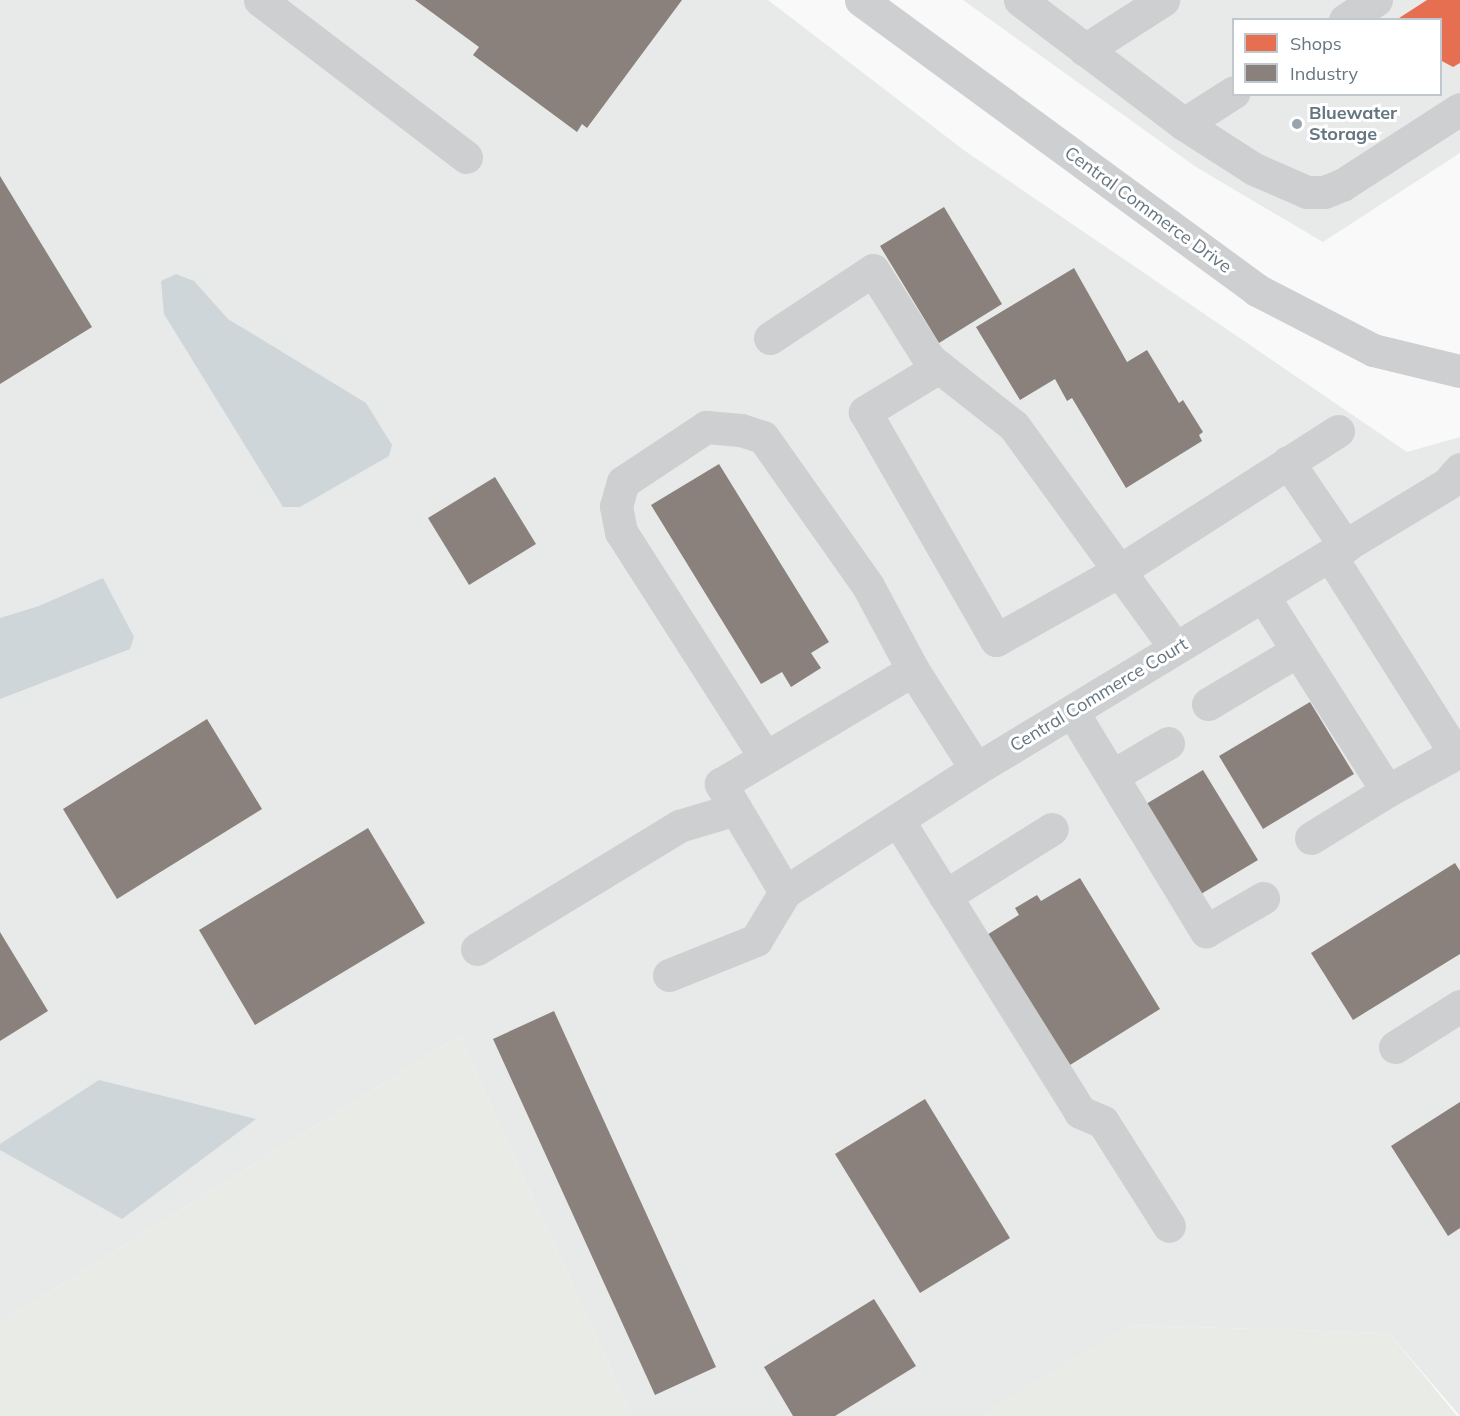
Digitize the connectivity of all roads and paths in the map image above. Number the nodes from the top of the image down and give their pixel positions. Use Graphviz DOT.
graph roads {
  1 [pos="261,0"];
  2 [pos="861,0"];
  3 [pos="1020,0"];
  4 [pos="1163,0"];
  5 [pos="1334,0"];
  6 [pos="1376,0"];
  7 [pos="1336,18"];
  8 [pos="1348,18"];
  9 [pos="1086,50"];
  10 [pos="1232,93"];
  11 [pos="1442,93"];
  12 [pos="1460,104"];
  13 [pos="1460,109"];
  14 [pos="1184,124"];
  15 [pos="466,157"];
  16 [pos="770,338"];
  17 [pos="939,367"];
  18 [pos="1460,371"];
  19 [pos="1338,430"];
  20 [pos="1288,462"];
  21 [pos="1460,470"];
  22 [pos="1337,551"];
  23 [pos="1119,571"];
  24 [pos="1263,596"];
  25 [pos="1175,648"];
  26 [pos="1298,651"];
  27 [pos="914,670"];
  28 [pos="1208,704"];
  29 [pos="1072,711"];
  30 [pos="1168,743"];
  31 [pos="765,757"];
  32 [pos="976,769"];
  33 [pos="1112,776"];
  34 [pos="1387,791"];
  35 [pos="736,809"];
  36 [pos="898,822"];
  37 [pos="1052,829"];
  38 [pos="1311,838"];
  39 [pos="785,892"];
  40 [pos="945,897"];
  41 [pos="1263,898"];
  42 [pos="477,949"];
  43 [pos="669,975"];
  44 [pos="1460,1006"];
  45 [pos="1395,1047"];
  46 [pos="1169,1226"];
  1 -- 15 [label="street"];
  2 -- 18 [label="street, Central Commerce Drive"];
  3 -- 9 [label="street"];
  4 -- 9 [label="street"];
  5 -- 7 [label="street"];
  6 -- 8 [label="street"];
  9 -- 14 [label="street"];
  10 -- 14 [label="street"];
  11 -- 12 [label="street"];
  13 -- 14 [label="street"];
  16 -- 17 [label="street"];
  17 -- 23 [label="street"];
  17 -- 23 [label="street"];
  19 -- 20 [label="street"];
  20 -- 22 [label="street"];
  20 -- 23 [label="street"];
  21 -- 22 [label="street, Central Commerce Court"];
  22 -- 24 [label="street, Central Commerce Court"];
  22 -- 34 [label="street"];
  23 -- 25 [label="street"];
  24 -- 25 [label="street, Central Commerce Court"];
  24 -- 26 [label="street"];
  25 -- 29 [label="street, Central Commerce Court"];
  26 -- 28 [label="street"];
  26 -- 34 [label="street"];
  27 -- 31 [label="street"];
  27 -- 31 [label="street"];
  27 -- 32 [label="street"];
  29 -- 32 [label="street, Central Commerce Court"];
  29 -- 33 [label="street"];
  30 -- 33 [label="street"];
  31 -- 35 [label="street"];
  32 -- 36 [label="street, Central Commerce Court"];
  33 -- 41 [label="street"];
  34 -- 38 [label="street"];
  35 -- 39 [label="street"];
  35 -- 42 [label="street"];
  36 -- 39 [label="street, Central Commerce Court"];
  36 -- 40 [label="street"];
  37 -- 40 [label="street"];
  39 -- 43 [label="street, Central Commerce Court"];
  40 -- 46 [label="street"];
  44 -- 45 [label="street"];
}
